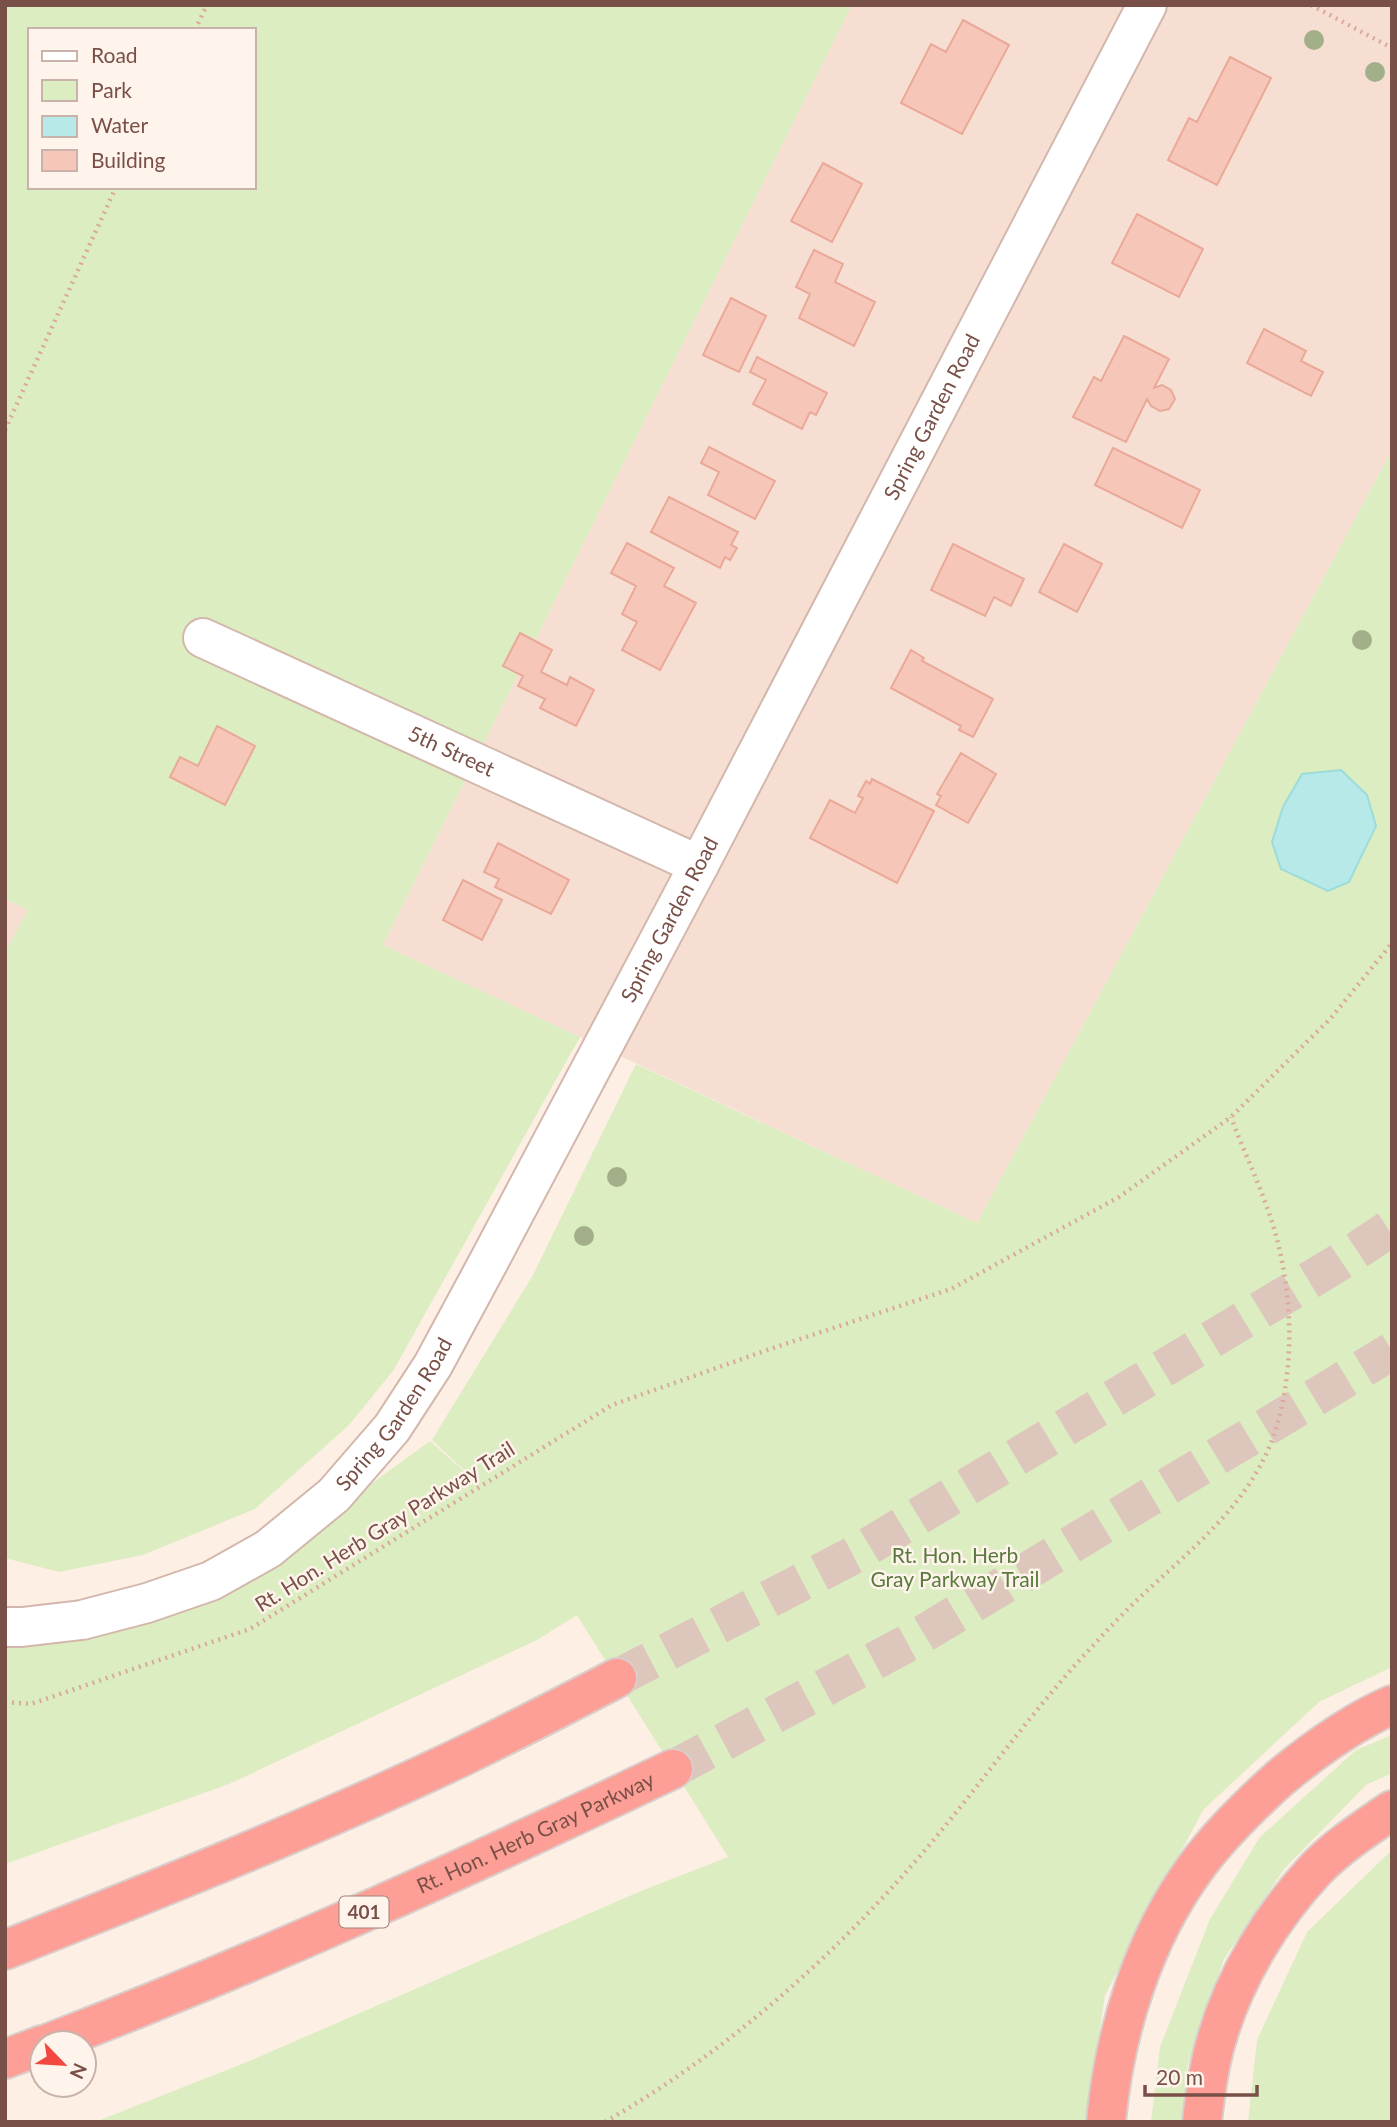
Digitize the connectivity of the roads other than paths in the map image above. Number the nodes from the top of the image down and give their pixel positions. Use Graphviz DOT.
graph roads {
  1 [pos="1147,5"];
  2 [pos="203,638"];
  3 [pos="699,865"];
  4 [pos="5,1627"];
  5 [pos="617,1678"];
  6 [pos="1392,1705"];
  7 [pos="673,1769"];
  8 [pos="1392,1810"];
  9 [pos="5,1950"];
  10 [pos="83,2029"];
  11 [pos="28,2050"];
  12 [pos="5,2059"];
  13 [pos="1106,2122"];
  14 [pos="1202,2122"];
  1 -- 3 [label="street, Spring Garden Road"];
  2 -- 3 [label="street, 5th Street"];
  3 -- 4 [label="street, Spring Garden Road"];
  5 -- 9 [label="highway"];
  6 -- 13 [label="highway"];
  7 -- 10 [label="highway, Rt. Hon. Herb Gray Parkway / 401"];
  8 -- 14 [label="highway"];
  11 -- 12 [label="highway"];
}
